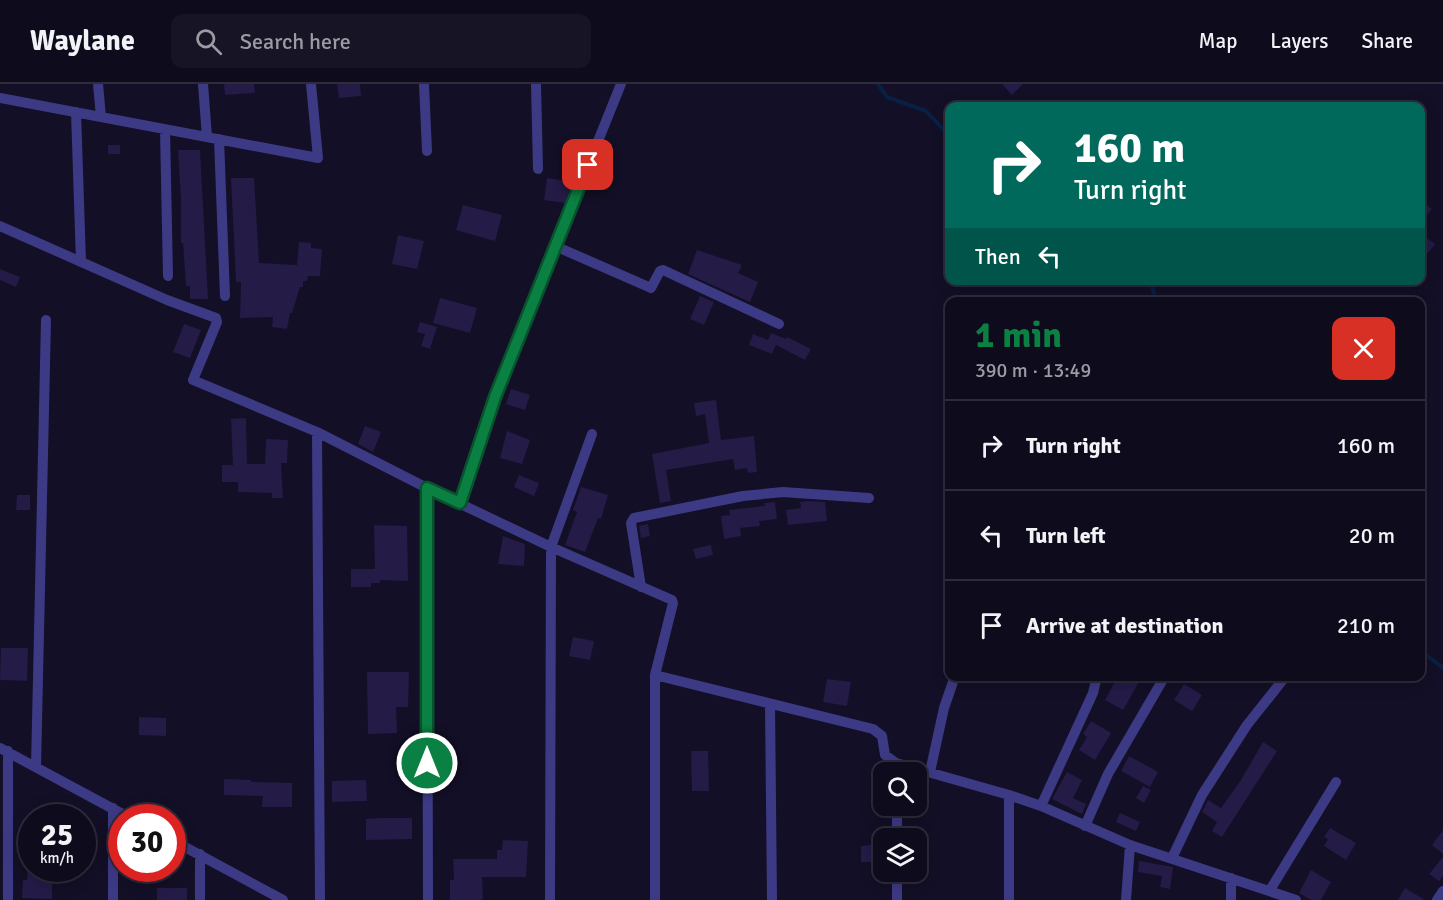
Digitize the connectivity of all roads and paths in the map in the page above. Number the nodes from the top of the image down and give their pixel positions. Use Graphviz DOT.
graph roads {
  1 [pos="98,84"];
  2 [pos="203,84"];
  3 [pos="311,84"];
  4 [pos="424,84"];
  5 [pos="536,84"];
  6 [pos="621,84"];
  7 [pos="0,98"];
  8 [pos="76,112"];
  9 [pos="100,117"];
  10 [pos="165,130"];
  11 [pos="207,137"];
  12 [pos="219,140"];
  13 [pos="427,151"];
  14 [pos="538,169"];
  15 [pos="0,226"];
  16 [pos="555,246"];
  17 [pos="81,262"];
  18 [pos="168,276"];
  19 [pos="225,296"];
  20 [pos="46,320"];
  21 [pos="779,324"];
  22 [pos="317,432"];
  23 [pos="592,434"];
  24 [pos="427,488"];
  25 [pos="868,498"];
  26 [pos="460,503"];
  27 [pos="551,547"];
  28 [pos="641,587"];
  29 [pos="656,675"];
  30 [pos="953,681"];
  31 [pos="1096,681"];
  32 [pos="1162,681"];
  33 [pos="1283,681"];
  34 [pos="770,704"];
  35 [pos="4,749"];
  36 [pos="891,762"];
  37 [pos="36,767"];
  38 [pos="927,772"];
  39 [pos="930,772"];
  40 [pos="1336,782"];
  41 [pos="1009,795"];
  42 [pos="108,806"];
  43 [pos="1041,806"];
  44 [pos="1085,826"];
  45 [pos="1130,845"];
  46 [pos="186,847"];
  47 [pos="200,854"];
  48 [pos="1172,858"];
  49 [pos="1231,878"];
  50 [pos="113,882"];
  51 [pos="897,882"];
  52 [pos="1270,890"];
  53 [pos="1443,891"];
  54 [pos="8,900"];
  55 [pos="113,900"];
  56 [pos="200,900"];
  57 [pos="283,900"];
  58 [pos="320,900"];
  59 [pos="428,900"];
  60 [pos="549,900"];
  61 [pos="655,900"];
  62 [pos="772,900"];
  63 [pos="897,900"];
  64 [pos="1009,900"];
  65 [pos="1126,900"];
  66 [pos="1231,900"];
  67 [pos="1296,900"];
  68 [pos="1437,900"];
  1 -- 9 [label="street"];
  2 -- 11 [label="street"];
  3 -- 12 [label="street"];
  4 -- 13 [label="street"];
  5 -- 14 [label="street"];
  6 -- 16 [label="street"];
  7 -- 8 [label="street"];
  8 -- 9 [label="street"];
  8 -- 17 [label="street"];
  9 -- 10 [label="street"];
  10 -- 11 [label="street"];
  10 -- 18 [label="street"];
  11 -- 12 [label="street"];
  12 -- 19 [label="street"];
  15 -- 17 [label="street"];
  16 -- 21 [label="street"];
  16 -- 26 [label="street"];
  17 -- 22 [label="street"];
  20 -- 37 [label="street"];
  22 -- 24 [label="street"];
  22 -- 58 [label="street"];
  23 -- 27 [label="street"];
  24 -- 26 [label="street"];
  24 -- 59 [label="street"];
  25 -- 28 [label="street"];
  26 -- 27 [label="street"];
  27 -- 28 [label="street"];
  27 -- 60 [label="street"];
  28 -- 29 [label="street"];
  29 -- 34 [label="street"];
  29 -- 61 [label="street"];
  30 -- 39 [label="street"];
  31 -- 43 [label="street"];
  32 -- 44 [label="street"];
  33 -- 48 [label="street"];
  34 -- 36 [label="street"];
  34 -- 62 [label="street"];
  35 -- 37 [label="street"];
  35 -- 54 [label="street"];
  37 -- 42 [label="street"];
  38 -- 39 [label="street"];
  39 -- 41 [label="street"];
  40 -- 52 [label="street"];
  41 -- 43 [label="street"];
  41 -- 64 [label="street"];
  43 -- 44 [label="street"];
  44 -- 45 [label="street"];
  45 -- 48 [label="street"];
  45 -- 65 [label="street"];
  46 -- 47 [label="street"];
  47 -- 56 [label="street"];
  47 -- 57 [label="street"];
  48 -- 49 [label="street"];
  49 -- 52 [label="street"];
  49 -- 66 [label="street"];
  50 -- 55 [label="street"];
  51 -- 63 [label="street"];
  52 -- 67 [label="street"];
  53 -- 68 [label="street"];
}
